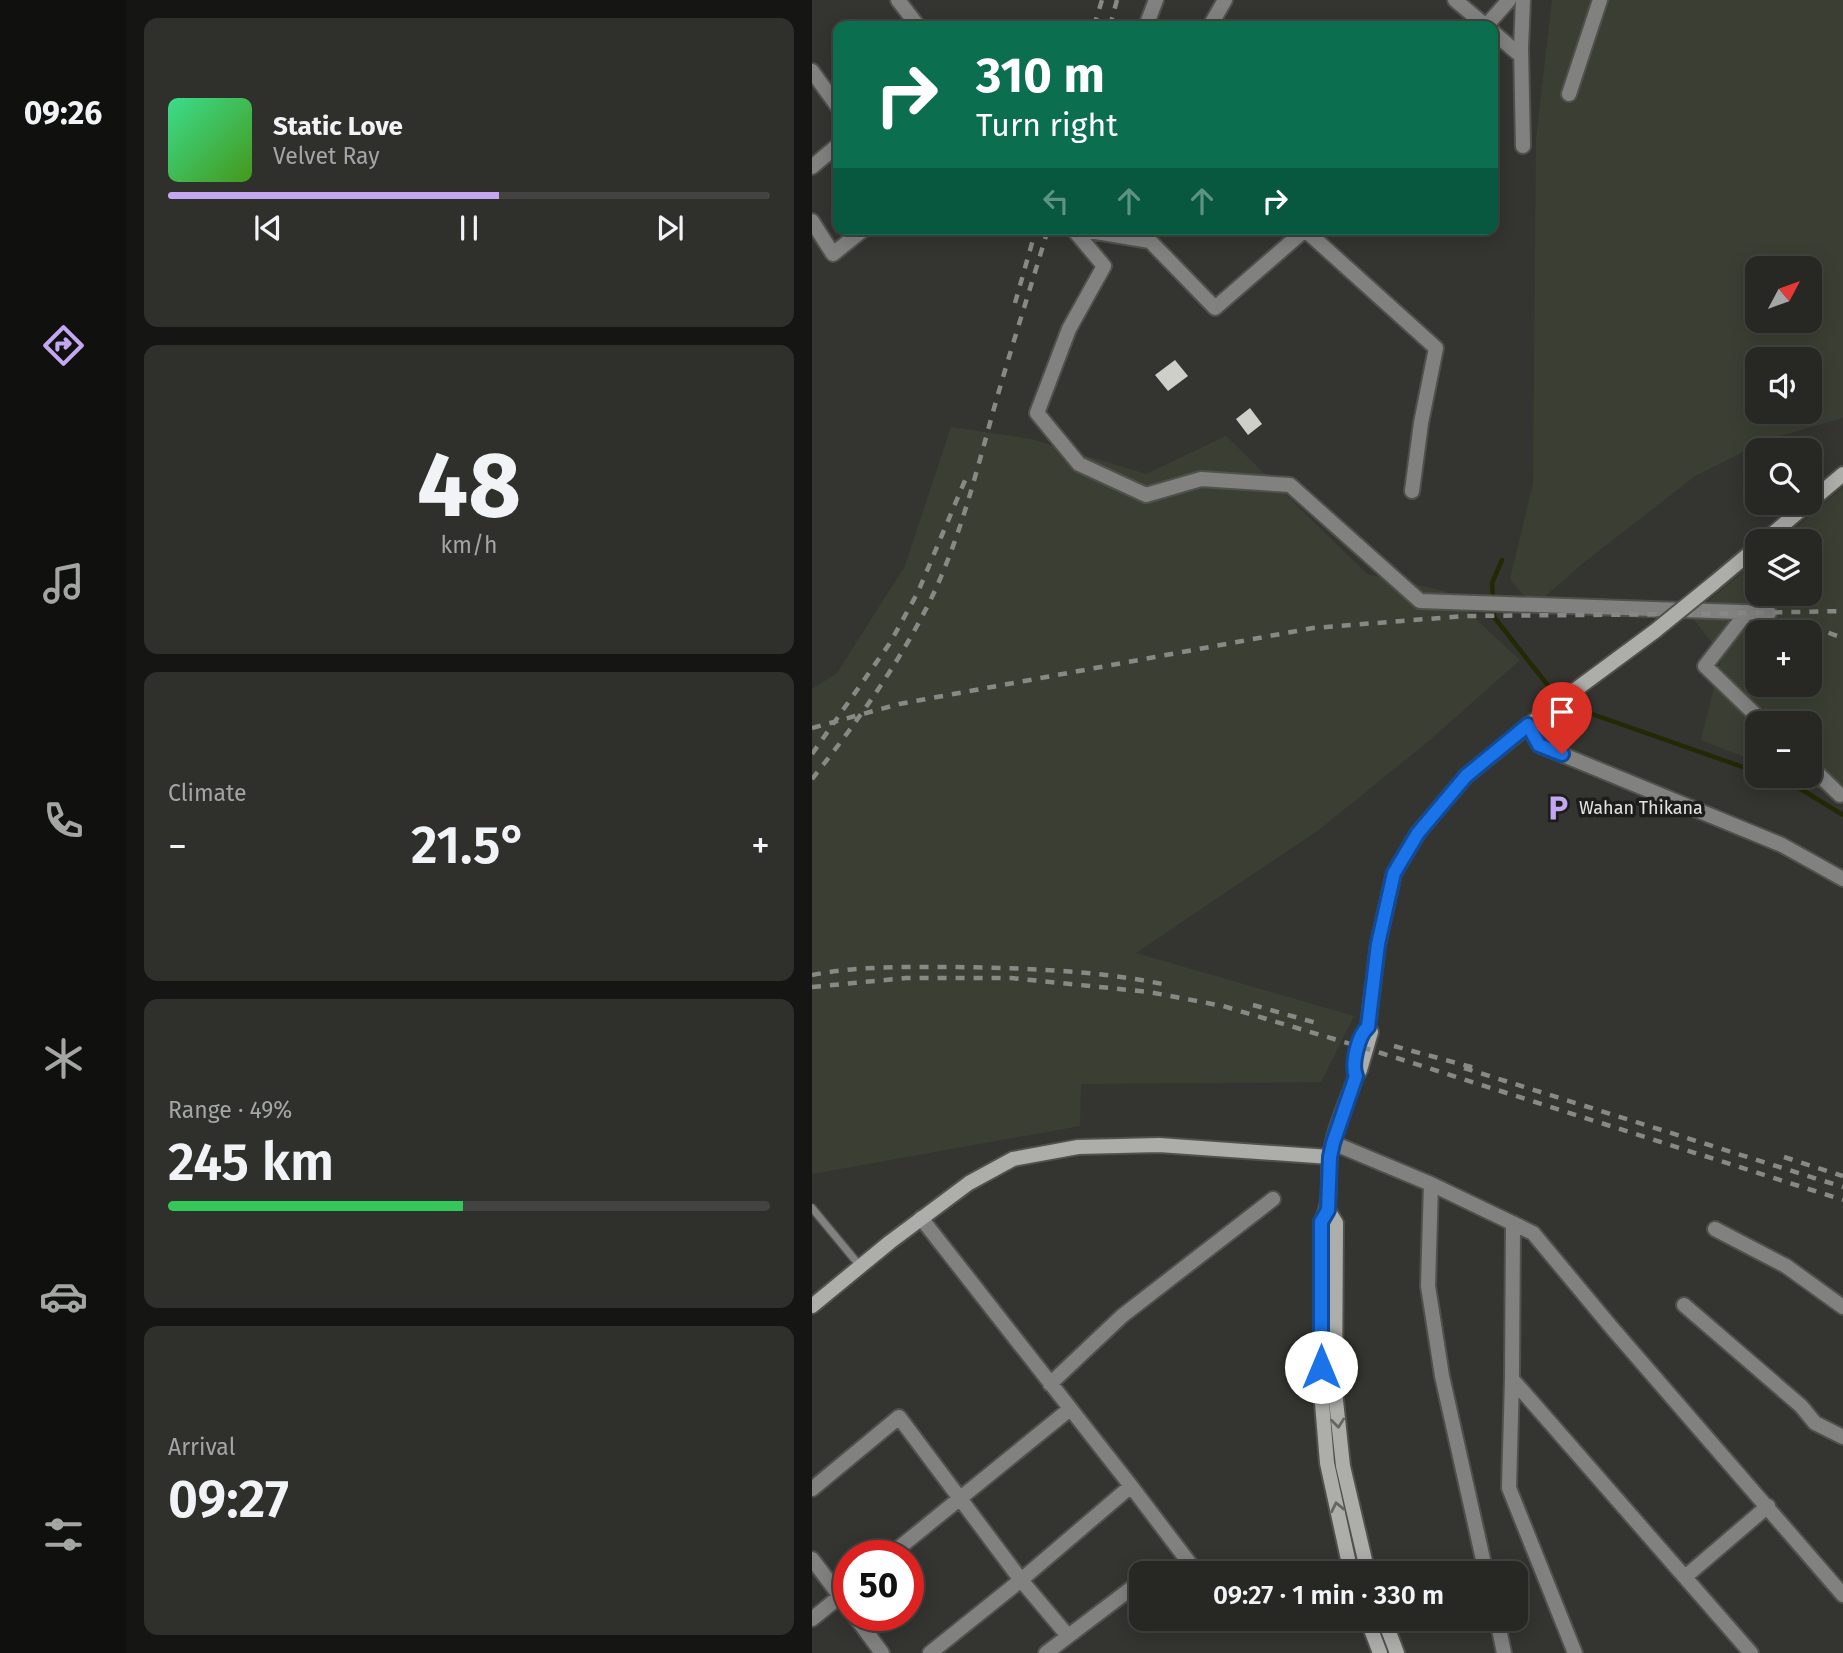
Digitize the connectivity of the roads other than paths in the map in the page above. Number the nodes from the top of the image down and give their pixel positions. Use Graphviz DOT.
graph roads {
  1 [pos="898,0"];
  2 [pos="1156,0"];
  3 [pos="1225,0"];
  4 [pos="1455,0"];
  5 [pos="1509,0"];
  6 [pos="1523,0"];
  7 [pos="1600,0"];
  8 [pos="914,21"];
  9 [pos="1148,21"];
  10 [pos="1213,21"];
  11 [pos="1480,21"];
  12 [pos="1490,21"];
  13 [pos="1498,36"];
  14 [pos="1521,56"];
  15 [pos="812,71"];
  16 [pos="1569,94"];
  17 [pos="833,100"];
  18 [pos="1523,146"];
  19 [pos="833,149"];
  20 [pos="812,167"];
  21 [pos="812,221"];
  22 [pos="857,235"];
  23 [pos="1081,235"];
  24 [pos="1113,235"];
  25 [pos="1298,235"];
  26 [pos="1312,235"];
  27 [pos="1843,474"];
  28 [pos="1412,491"];
  29 [pos="1778,529"];
  30 [pos="1745,557"];
  31 [pos="1747,612"];
  32 [pos="1769,613"];
  33 [pos="1752,711"];
  34 [pos="1528,725"];
  35 [pos="1822,778"];
  36 [pos="1840,795"];
  37 [pos="1843,879"];
  38 [pos="1332,1150"];
  39 [pos="1431,1184"];
  40 [pos="1273,1199"];
  41 [pos="812,1208"];
  42 [pos="1328,1210"];
  43 [pos="921,1218"];
  44 [pos="1513,1223"];
  45 [pos="1715,1229"];
  46 [pos="860,1266"];
  47 [pos="1684,1305"];
  48 [pos="812,1306"];
  49 [pos="1843,1307"];
  50 [pos="1512,1379"];
  51 [pos="1050,1384"];
  52 [pos="1070,1409"];
  53 [pos="1843,1437"];
  54 [pos="1131,1486"];
  55 [pos="812,1489"];
  56 [pos="959,1498"];
  57 [pos="1768,1506"];
  58 [pos="908,1540"];
  59 [pos="812,1559"];
  60 [pos="1188,1561"];
  61 [pos="1348,1561"];
  62 [pos="1365,1561"];
  63 [pos="1483,1561"];
  64 [pos="1685,1577"];
  65 [pos="1021,1580"];
  66 [pos="833,1583"];
  67 [pos="1129,1590"];
  68 [pos="1843,1595"];
  69 [pos="833,1606"];
  70 [pos="812,1619"];
  71 [pos="866,1631"];
  72 [pos="1372,1631"];
  73 [pos="1389,1631"];
  74 [pos="1499,1631"];
  75 [pos="1068,1636"];
  76 [pos="882,1653"];
  77 [pos="930,1653"];
  78 [pos="1046,1653"];
  79 [pos="1380,1653"];
  80 [pos="1397,1653"];
  81 [pos="1504,1653"];
  82 [pos="1576,1653"];
  83 [pos="1751,1653"];
  1 -- 8 [label="street"];
  2 -- 9 [label="street"];
  3 -- 10 [label="street"];
  4 -- 11 [label="street"];
  5 -- 12 [label="street"];
  6 -- 14 [label="street"];
  7 -- 16 [label="street"];
  13 -- 14 [label="street"];
  14 -- 18 [label="street"];
  15 -- 17 [label="street"];
  19 -- 20 [label="street"];
  21 -- 22 [label="street"];
  23 -- 31 [label="street"];
  24 -- 25 [label="street"];
  26 -- 28 [label="street"];
  27 -- 29 [label="main road"];
  30 -- 34 [label="main road, bridge"];
  31 -- 32 [label="street"];
  31 -- 33 [label="street"];
  34 -- 37 [label="street"];
  34 -- 38 [label="main road"];
  35 -- 36 [label="street"];
  38 -- 39 [label="street"];
  38 -- 42 [label="main road"];
  38 -- 43 [label="main road"];
  39 -- 44 [label="street"];
  39 -- 63 [label="street"];
  40 -- 51 [label="street"];
  41 -- 46 [label="lane"];
  61 -- 42 [label="main road, one-way"];
  42 -- 62 [label="main road, one-way"];
  43 -- 46 [label="main road"];
  43 -- 51 [label="street"];
  44 -- 50 [label="street"];
  44 -- 57 [label="street"];
  45 -- 49 [label="street"];
  46 -- 48 [label="main road"];
  47 -- 53 [label="street"];
  50 -- 64 [label="street"];
  50 -- 82 [label="street"];
  51 -- 52 [label="street"];
  52 -- 54 [label="street"];
  52 -- 56 [label="street"];
  54 -- 60 [label="street"];
  54 -- 65 [label="street"];
  55 -- 56 [label="street"];
  56 -- 58 [label="street"];
  56 -- 65 [label="street"];
  57 -- 64 [label="street"];
  57 -- 68 [label="street"];
  59 -- 66 [label="street"];
  64 -- 83 [label="street"];
  65 -- 75 [label="street"];
  65 -- 77 [label="street"];
  67 -- 75 [label="street"];
  69 -- 70 [label="street"];
  71 -- 76 [label="street"];
  72 -- 79 [label="main road"];
  73 -- 80 [label="main road"];
  74 -- 81 [label="street"];
  75 -- 78 [label="street"];
}
